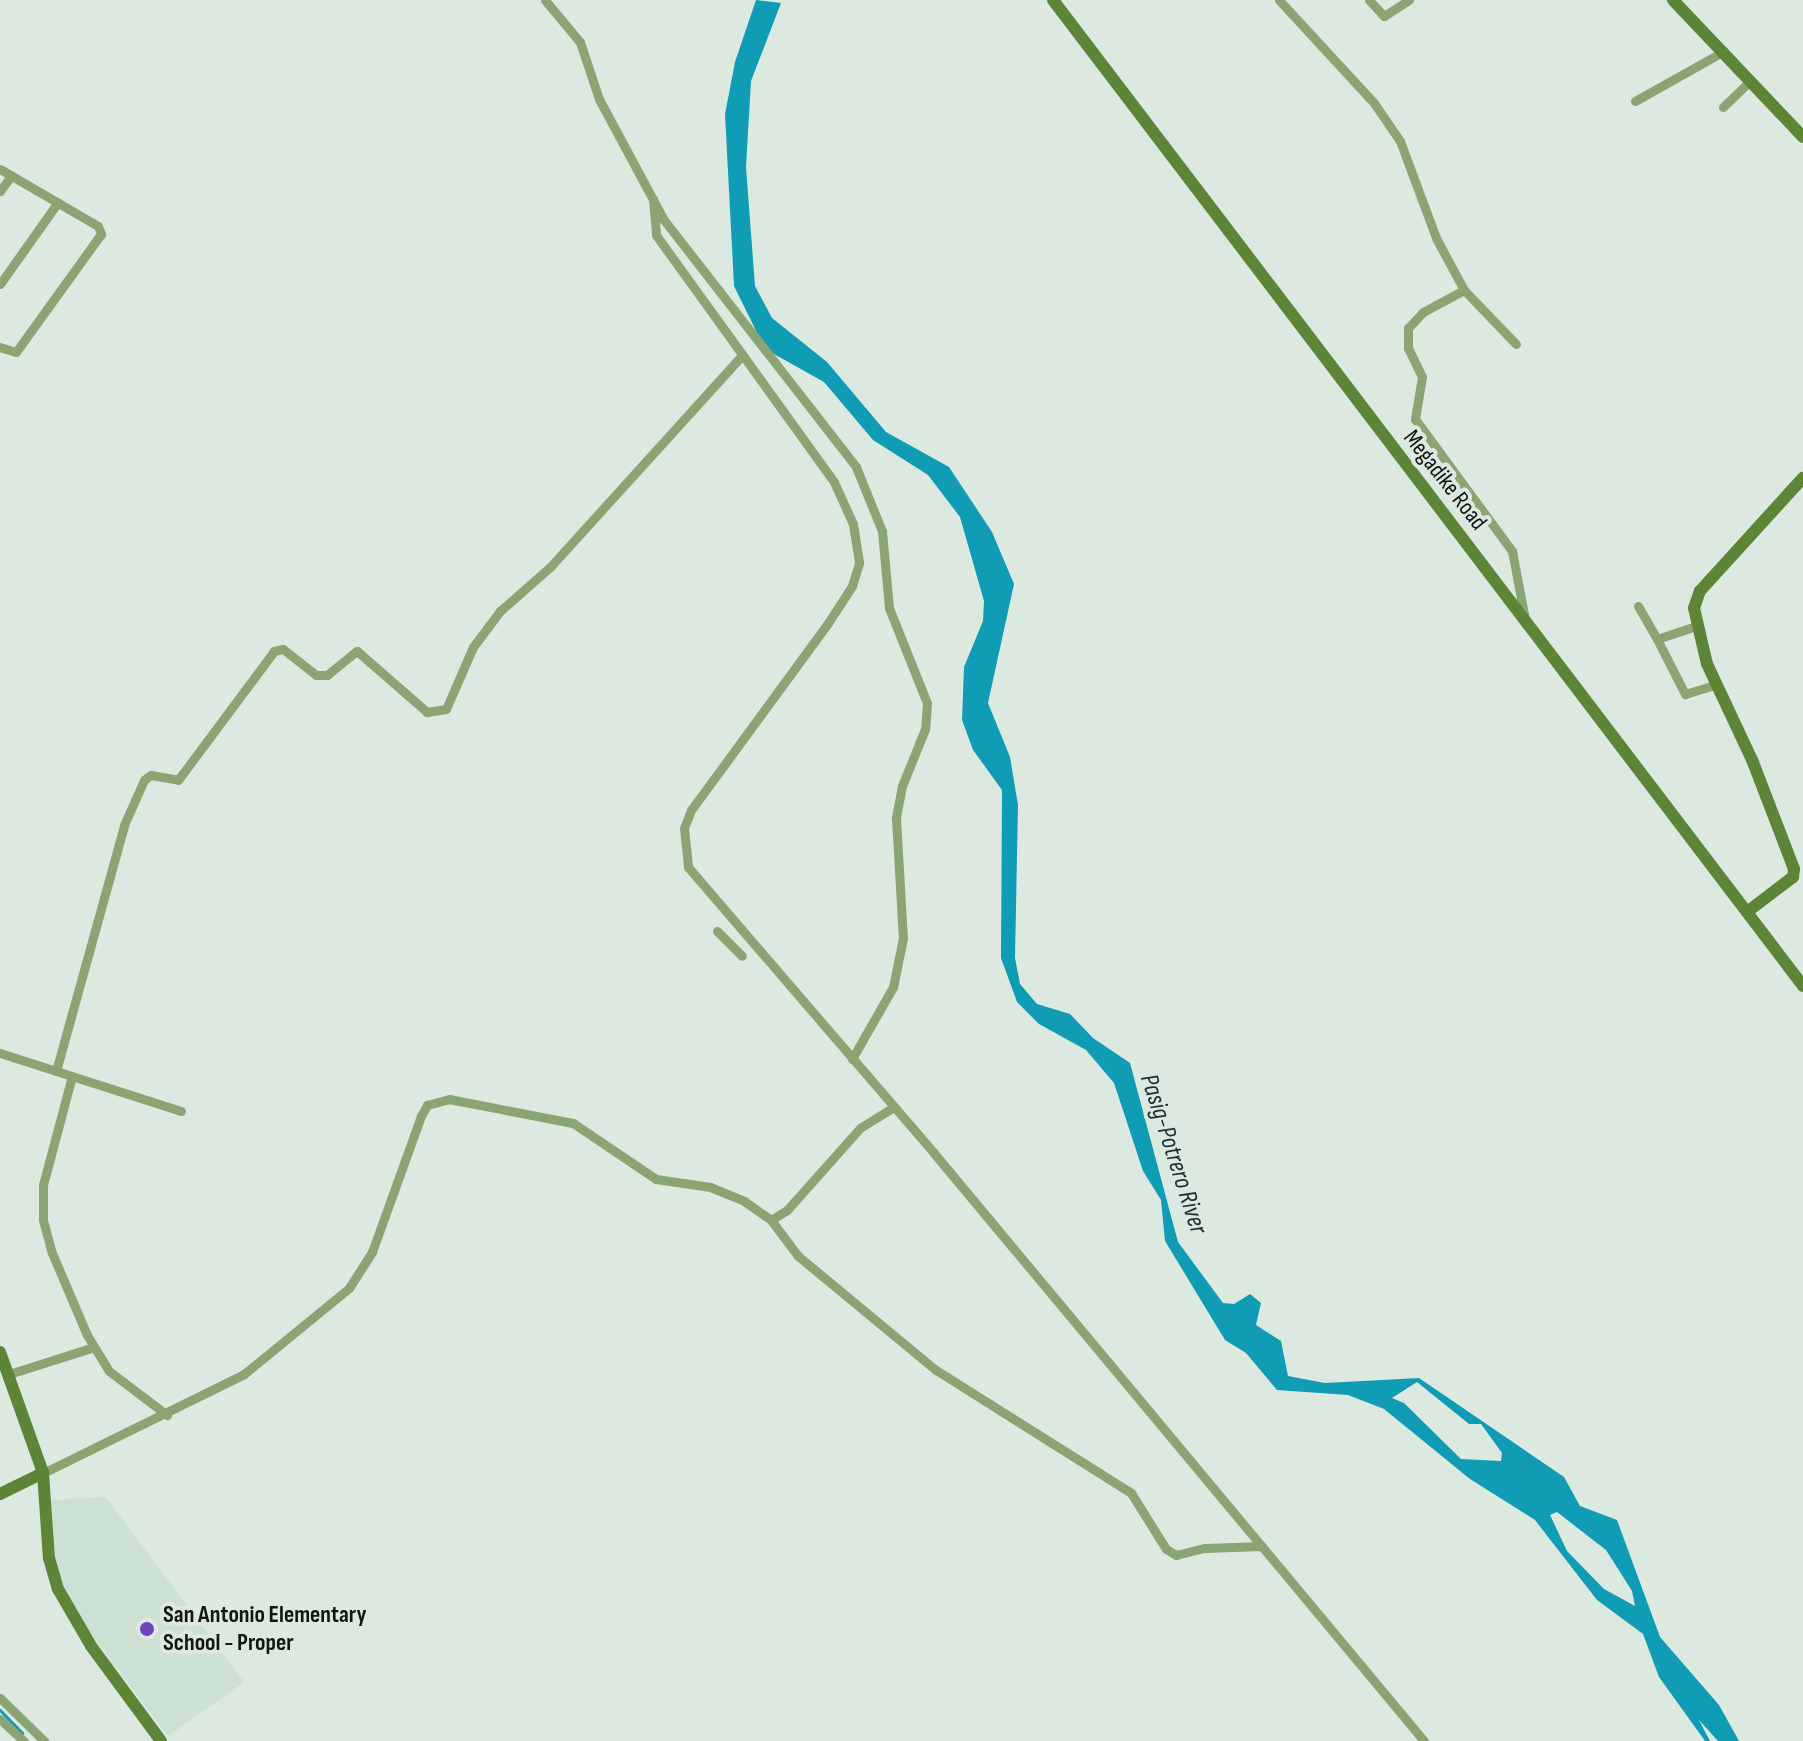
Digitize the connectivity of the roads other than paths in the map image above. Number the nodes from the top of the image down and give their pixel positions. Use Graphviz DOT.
graph roads {
  1 [pos="545,0"];
  2 [pos="1053,0"];
  3 [pos="1279,0"];
  4 [pos="1369,0"];
  5 [pos="1409,0"];
  6 [pos="1673,0"];
  7 [pos="1724,51"];
  8 [pos="1750,81"];
  9 [pos="1635,101"];
  10 [pos="1723,107"];
  11 [pos="1803,137"];
  12 [pos="0,169"];
  13 [pos="11,176"];
  14 [pos="0,191"];
  15 [pos="653,199"];
  16 [pos="58,202"];
  17 [pos="0,284"];
  18 [pos="1464,290"];
  19 [pos="1516,344"];
  20 [pos="0,347"];
  21 [pos="742,355"];
  22 [pos="1803,478"];
  23 [pos="1791,490"];
  24 [pos="1803,500"];
  25 [pos="1638,606"];
  26 [pos="1525,620"];
  27 [pos="1696,626"];
  28 [pos="1657,639"];
  29 [pos="1715,685"];
  30 [pos="1747,912"];
  31 [pos="717,931"];
  32 [pos="742,956"];
  33 [pos="1803,986"];
  34 [pos="0,1053"];
  35 [pos="852,1059"];
  36 [pos="56,1071"];
  37 [pos="72,1076"];
  38 [pos="892,1108"];
  39 [pos="181,1111"];
  40 [pos="771,1220"];
  41 [pos="94,1347"];
  42 [pos="0,1352"];
  43 [pos="9,1374"];
  44 [pos="167,1415"];
  45 [pos="43,1473"];
  46 [pos="0,1494"];
  47 [pos="1262,1546"];
  48 [pos="0,1698"];
  49 [pos="0,1719"];
  50 [pos="24,1741"];
  51 [pos="44,1741"];
  52 [pos="161,1741"];
  53 [pos="1424,1741"];
  1 -- 15 [label="street"];
  2 -- 26 [label="main road, Megadike Road"];
  3 -- 18 [label="street"];
  4 -- 5 [label="street"];
  6 -- 7 [label="main road"];
  7 -- 8 [label="main road"];
  7 -- 9 [label="street"];
  8 -- 10 [label="street"];
  8 -- 11 [label="main road"];
  12 -- 13 [label="street"];
  13 -- 14 [label="street"];
  13 -- 16 [label="street"];
  15 -- 21 [label="street"];
  15 -- 35 [label="street"];
  16 -- 17 [label="street"];
  16 -- 20 [label="street"];
  18 -- 19 [label="street"];
  18 -- 26 [label="street"];
  21 -- 35 [label="street"];
  21 -- 36 [label="street"];
  22 -- 23 [label="main road"];
  23 -- 24 [label="main road"];
  23 -- 27 [label="main road"];
  25 -- 28 [label="street"];
  26 -- 30 [label="main road, Megadike Road"];
  27 -- 28 [label="street"];
  27 -- 29 [label="main road"];
  28 -- 29 [label="street"];
  29 -- 30 [label="main road"];
  30 -- 33 [label="main road, Megadike Road"];
  31 -- 32 [label="street"];
  34 -- 36 [label="street"];
  35 -- 38 [label="street"];
  36 -- 37 [label="street"];
  37 -- 39 [label="street"];
  37 -- 41 [label="street"];
  38 -- 40 [label="street"];
  38 -- 47 [label="street"];
  40 -- 44 [label="street"];
  40 -- 47 [label="street"];
  41 -- 43 [label="street"];
  41 -- 44 [label="street"];
  42 -- 43 [label="main road"];
  43 -- 45 [label="main road"];
  44 -- 45 [label="street"];
  45 -- 46 [label="main road"];
  45 -- 52 [label="main road"];
  47 -- 53 [label="street"];
  48 -- 51 [label="street"];
  49 -- 50 [label="street"];
}
